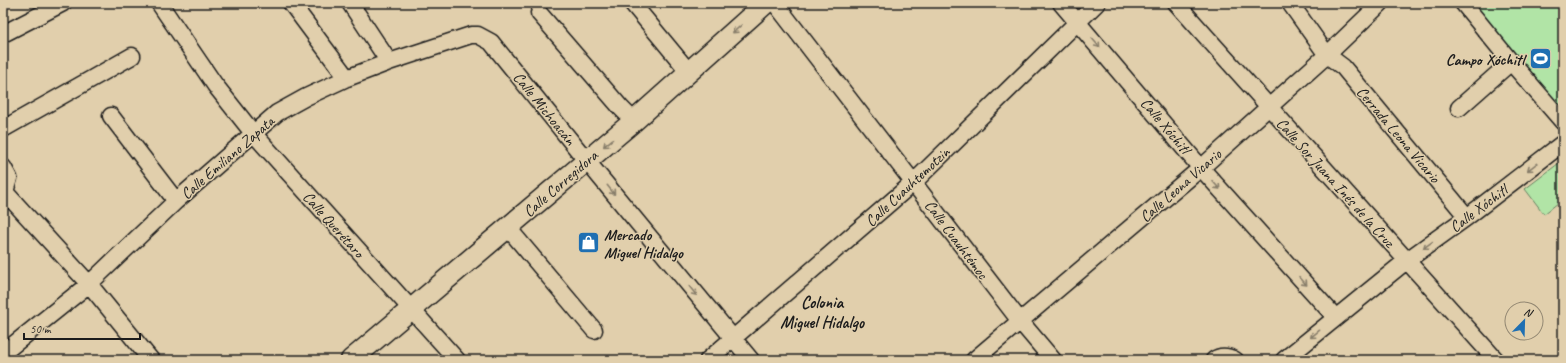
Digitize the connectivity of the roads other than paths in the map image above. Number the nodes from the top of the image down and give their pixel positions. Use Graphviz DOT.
graph roads {
  1 [pos="63,3"];
  2 [pos="159,3"];
  3 [pos="291,3"];
  4 [pos="350,3"];
  5 [pos="632,3"];
  6 [pos="766,3"];
  7 [pos="775,3"];
  8 [pos="1061,3"];
  9 [pos="1097,3"];
  10 [pos="1176,3"];
  11 [pos="1290,3"];
  12 [pos="1381,3"];
  13 [pos="1463,3"];
  14 [pos="540,13"];
  15 [pos="1078,21"];
  16 [pos="3,34"];
  17 [pos="491,42"];
  18 [pos="1327,55"];
  19 [pos="132,56"];
  20 [pos="389,62"];
  21 [pos="1511,62"];
  22 [pos="688,72"];
  23 [pos="348,78"];
  24 [pos="1269,107"];
  25 [pos="1459,108"];
  26 [pos="112,116"];
  27 [pos="634,121"];
  28 [pos="1563,122"];
  29 [pos="3,129"];
  30 [pos="252,133"];
  31 [pos="1563,143"];
  32 [pos="586,160"];
  33 [pos="3,167"];
  34 [pos="1201,168"];
  35 [pos="914,182"];
  36 [pos="4,191"];
  37 [pos="176,202"];
  38 [pos="1467,217"];
  39 [pos="508,228"];
  40 [pos="1406,261"];
  41 [pos="89,284"];
  42 [pos="411,310"];
  43 [pos="1336,318"];
  44 [pos="1020,321"];
  45 [pos="594,330"];
  46 [pos="733,340"];
  47 [pos="3,353"];
  48 [pos="1216,359"];
  49 [pos="150,360"];
  50 [pos="351,360"];
  51 [pos="457,360"];
  52 [pos="708,360"];
  53 [pos="750,360"];
  54 [pos="974,360"];
  55 [pos="1053,360"];
  56 [pos="1235,360"];
  57 [pos="1284,360"];
  58 [pos="1496,360"];
  1 -- 16 [label="street"];
  2 -- 30 [label="street, Calle Querétaro"];
  3 -- 23 [label="street"];
  4 -- 20 [label="street"];
  5 -- 22 [label="street"];
  6 -- 22 [label="street, Calle Corregidora, one-way"];
  7 -- 35 [label="street, Calle Cuauhtémoc"];
  8 -- 15 [label="street, Calle Xóchitl"];
  9 -- 15 [label="street, Calle Cuauhtemotzin"];
  10 -- 24 [label="street, Calle Sor Juana Inés de la Cruz"];
  11 -- 18 [label="street, Cerrada Leona Vicario"];
  12 -- 18 [label="street, Calle Leona Vicario"];
  13 -- 21 [label="street"];
  14 -- 27 [label="street"];
  15 -- 34 [label="street, Calle Xóchitl, one-way"];
  15 -- 35 [label="street, Calle Cuauhtemotzin"];
  17 -- 20 [label="street, Calle Emiliano Zapata"];
  17 -- 32 [label="street, Calle Michoacán"];
  18 -- 24 [label="street, Calle Leona Vicario"];
  18 -- 38 [label="street, Cerrada Leona Vicario"];
  19 -- 29 [label="street"];
  20 -- 23 [label="street, Calle Emiliano Zapata"];
  21 -- 25 [label="street"];
  21 -- 28 [label="street"];
  22 -- 27 [label="street, Calle Corregidora"];
  23 -- 30 [label="street, Calle Emiliano Zapata"];
  24 -- 34 [label="street, Calle Leona Vicario"];
  24 -- 40 [label="street, Calle Sor Juana Inés de la Cruz"];
  26 -- 37 [label="street"];
  27 -- 32 [label="street, Calle Corregidora, one-way"];
  30 -- 37 [label="street, Calle Emiliano Zapata"];
  30 -- 42 [label="street, Calle Querétaro"];
  31 -- 38 [label="street, Calle Xóchitl, one-way"];
  32 -- 39 [label="street, Calle Corregidora"];
  32 -- 46 [label="street, Calle Michoacán, one-way"];
  33 -- 36 [label="street"];
  34 -- 43 [label="street, Calle Xóchitl, one-way"];
  34 -- 44 [label="street, Calle Leona Vicario"];
  35 -- 44 [label="street, Calle Cuauhtémoc"];
  35 -- 46 [label="street, Calle Cuauhtemotzin"];
  36 -- 41 [label="street"];
  37 -- 41 [label="street, Calle Emiliano Zapata"];
  38 -- 40 [label="street, Calle Xóchitl, one-way"];
  39 -- 42 [label="street, Calle Corregidora"];
  39 -- 45 [label="street"];
  40 -- 43 [label="street, Calle Xóchitl"];
  40 -- 58 [label="street, Calle Sor Juana Inés de la Cruz"];
  41 -- 47 [label="street, Calle Emiliano Zapata"];
  41 -- 49 [label="street"];
  42 -- 50 [label="street, Calle Corregidora"];
  42 -- 51 [label="street, Calle Querétaro"];
  43 -- 57 [label="street, Calle Xóchitl, one-way"];
  44 -- 54 [label="street, Calle Leona Vicario"];
  44 -- 55 [label="street, Calle Cuauhtémoc"];
  46 -- 52 [label="street, Calle Cuauhtemotzin"];
  46 -- 53 [label="street, Calle Michoacán"];
  48 -- 56 [label="street"];
}
